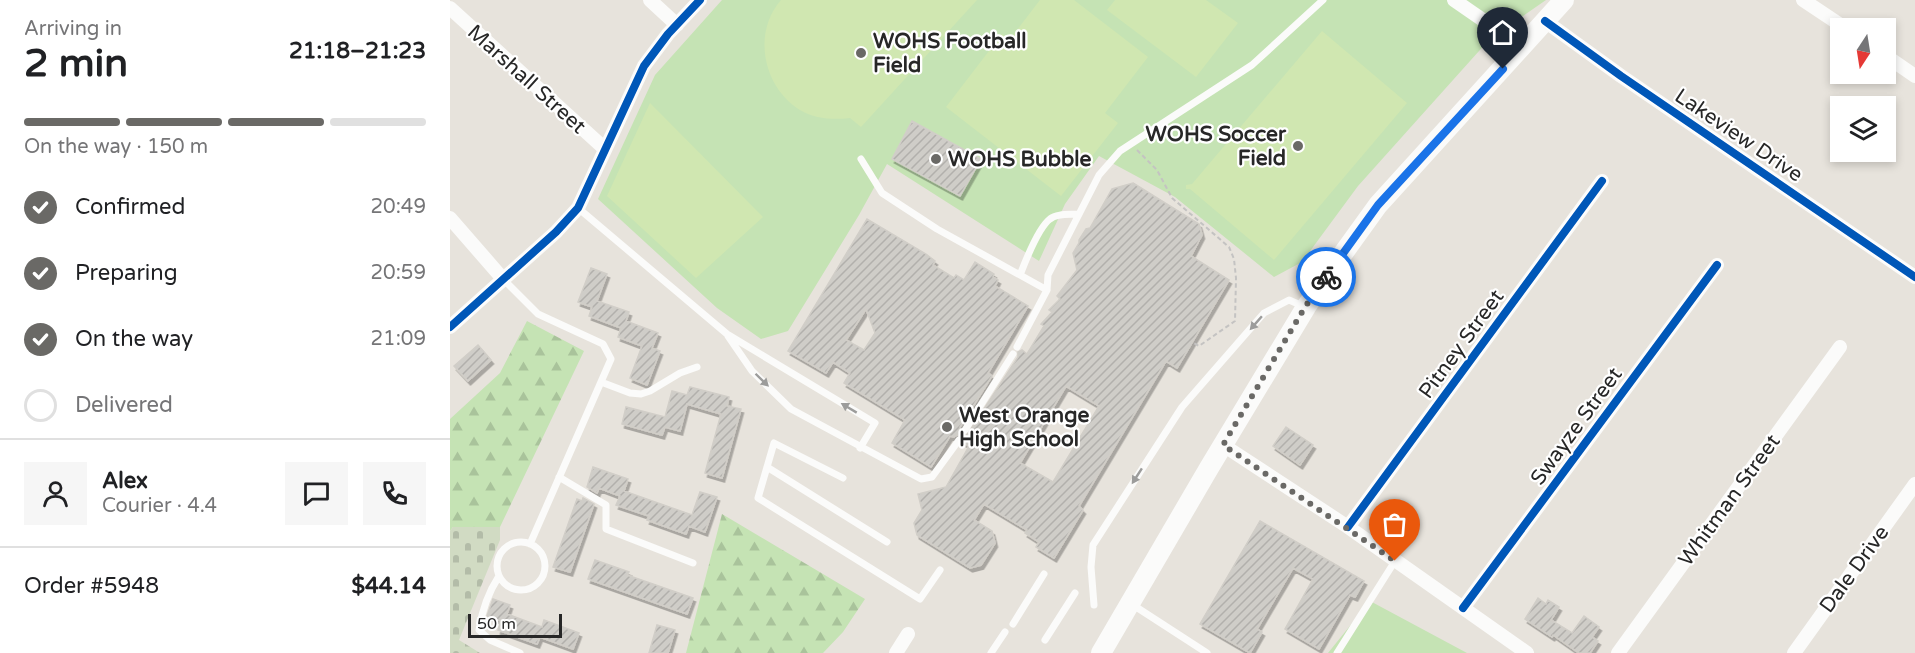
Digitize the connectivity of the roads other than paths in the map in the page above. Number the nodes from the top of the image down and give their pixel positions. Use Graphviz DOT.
graph roads {
  1 [pos="650,0"];
  2 [pos="700,0"];
  3 [pos="1323,0"];
  4 [pos="1454,0"];
  5 [pos="1564,0"];
  6 [pos="1803,0"];
  7 [pos="450,8"];
  8 [pos="1830,18"];
  9 [pos="1545,21"];
  10 [pos="677,25"];
  11 [pos="1522,47"];
  12 [pos="1896,63"];
  13 [pos="1915,76"];
  14 [pos="604,149"];
  15 [pos="861,159"];
  16 [pos="1602,182"];
  17 [pos="578,208"];
  18 [pos="1079,214"];
  19 [pos="450,218"];
  20 [pos="1717,265"];
  21 [pos="1020,275"];
  22 [pos="1915,277"];
  23 [pos="503,279"];
  24 [pos="1047,290"];
  25 [pos="1305,307"];
  26 [pos="450,327"];
  27 [pos="727,334"];
  28 [pos="1840,346"];
  29 [pos="697,367"];
  30 [pos="601,382"];
  31 [pos="965,430"];
  32 [pos="959,440"];
  33 [pos="1223,445"];
  34 [pos="861,447"];
  35 [pos="767,467"];
  36 [pos="559,477"];
  37 [pos="843,478"];
  38 [pos="1915,484"];
  39 [pos="1348,527"];
  40 [pos="887,542"];
  41 [pos="530,544"];
  42 [pos="1395,561"];
  43 [pos="693,563"];
  44 [pos="940,570"];
  45 [pos="1044,574"];
  46 [pos="499,576"];
  47 [pos="1075,593"];
  48 [pos="1131,603"];
  49 [pos="1094,605"];
  50 [pos="1463,608"];
  51 [pos="1013,624"];
  52 [pos="1005,632"];
  53 [pos="908,634"];
  54 [pos="1046,640"];
  55 [pos="520,653"];
  56 [pos="896,653"];
  57 [pos="991,653"];
  58 [pos="1101,653"];
  59 [pos="1207,653"];
  60 [pos="1337,653"];
  61 [pos="1527,653"];
  62 [pos="1618,653"];
  63 [pos="1794,653"];
  1 -- 10 [label="street"];
  2 -- 10 [label="street"];
  3 -- 18 [label="lane"];
  4 -- 11 [label="street"];
  5 -- 9 [label="main road"];
  6 -- 8 [label="street"];
  7 -- 14 [label="street, Marshall Street"];
  9 -- 11 [label="main road"];
  9 -- 22 [label="street, Lakeview Drive"];
  10 -- 14 [label="street"];
  11 -- 25 [label="main road"];
  12 -- 13 [label="street"];
  14 -- 17 [label="street"];
  15 -- 21 [label="lane"];
  16 -- 39 [label="street, Pitney Street"];
  17 -- 23 [label="street"];
  17 -- 27 [label="lane"];
  18 -- 21 [label="lane"];
  18 -- 24 [label="lane"];
  19 -- 23 [label="street"];
  20 -- 50 [label="street, Swayze Street"];
  21 -- 24 [label="lane"];
  23 -- 26 [label="street"];
  23 -- 30 [label="lane"];
  24 -- 31 [label="lane"];
  25 -- 33 [label="main road"];
  25 -- 49 [label="lane, one-way"];
  27 -- 34 [label="lane, one-way"];
  34 -- 27 [label="lane, one-way"];
  28 -- 62 [label="street, Whitman Street"];
  29 -- 30 [label="lane"];
  30 -- 36 [label="lane"];
  32 -- 34 [label="lane"];
  33 -- 39 [label="street"];
  33 -- 48 [label="main road"];
  35 -- 37 [label="lane"];
  35 -- 40 [label="lane"];
  35 -- 44 [label="lane"];
  36 -- 41 [label="lane"];
  36 -- 43 [label="lane"];
  38 -- 63 [label="street, Dale Drive"];
  39 -- 42 [label="street"];
  41 -- 46 [label="lane"];
  41 -- 46 [label="lane"];
  42 -- 50 [label="street"];
  42 -- 60 [label="lane"];
  45 -- 51 [label="lane"];
  46 -- 55 [label="lane"];
  47 -- 54 [label="lane"];
  48 -- 58 [label="main road"];
  48 -- 59 [label="lane"];
  50 -- 61 [label="street"];
  52 -- 57 [label="lane"];
  53 -- 56 [label="street"];
}
